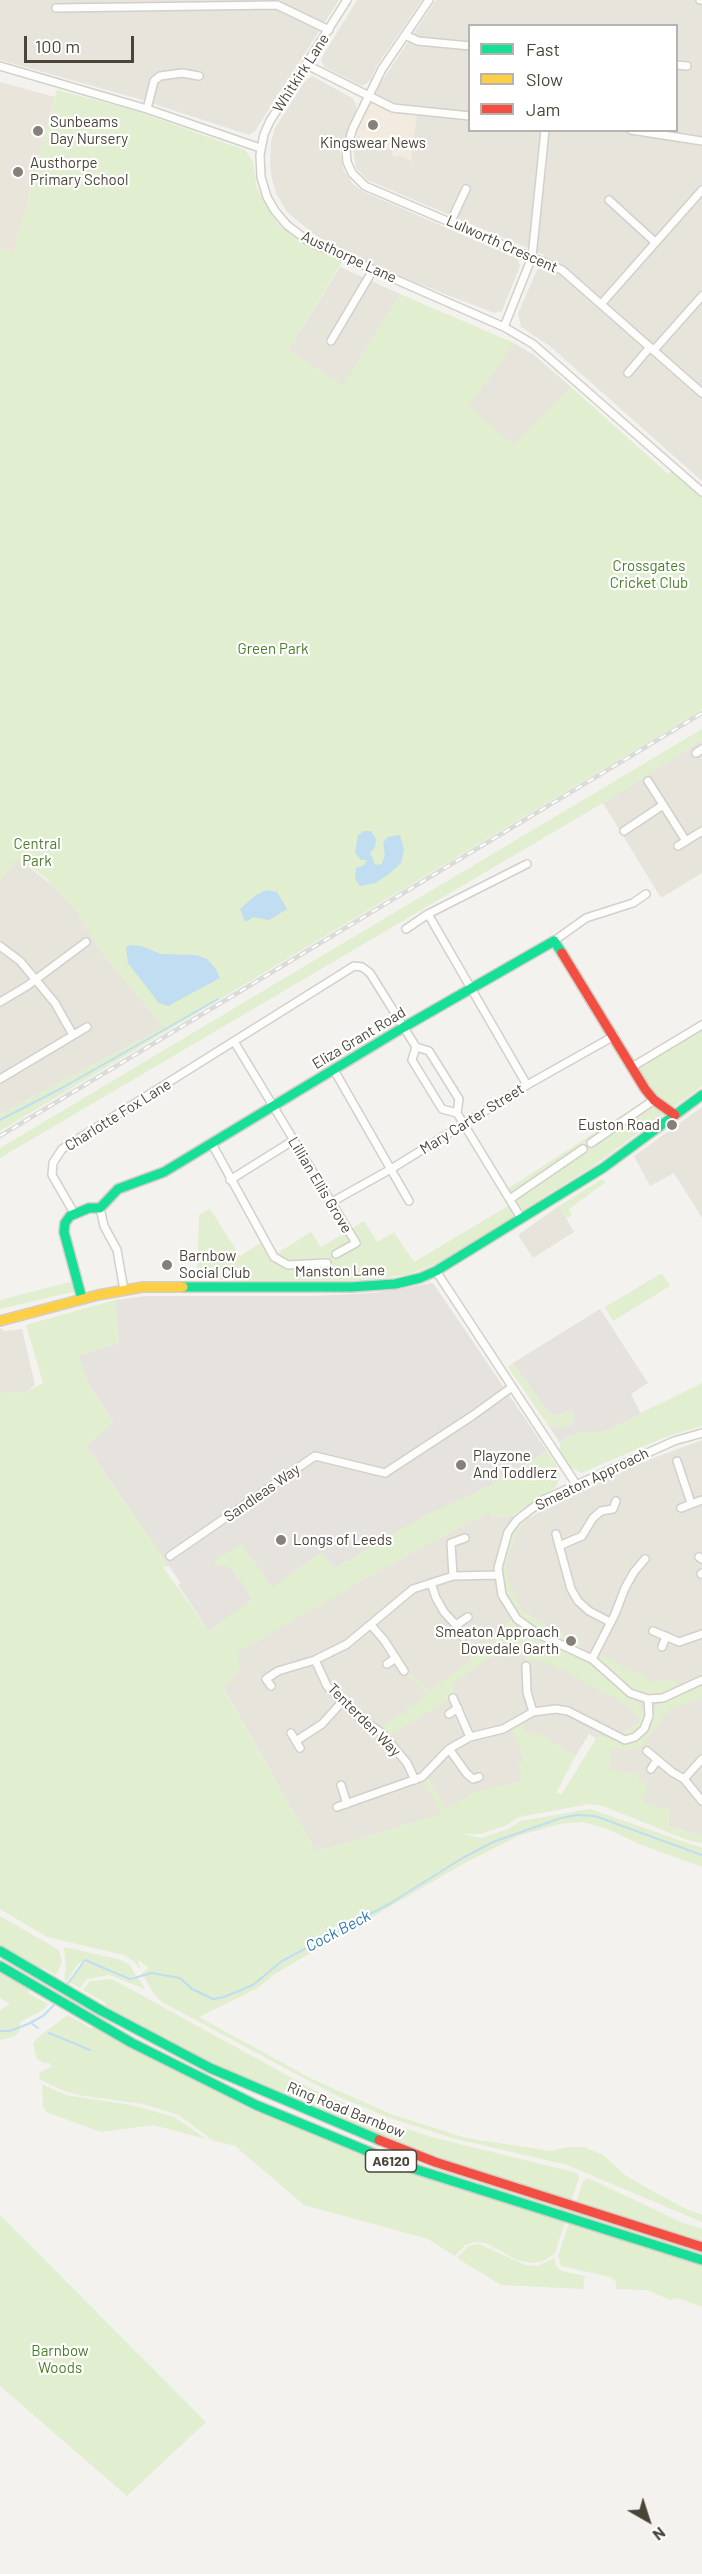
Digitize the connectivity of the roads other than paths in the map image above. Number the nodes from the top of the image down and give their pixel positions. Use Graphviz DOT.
graph roads {
  1 [pos="347,0"];
  2 [pos="429,0"];
  3 [pos="125,3"];
  4 [pos="56,8"];
  5 [pos="329,30"];
  6 [pos="405,35"];
  7 [pos="468,46"];
  8 [pos="307,65"];
  9 [pos="678,65"];
  10 [pos="0,66"];
  11 [pos="687,66"];
  12 [pos="199,76"];
  13 [pos="369,96"];
  14 [pos="147,109"];
  15 [pos="468,116"];
  16 [pos="545,132"];
  17 [pos="644,132"];
  18 [pos="702,141"];
  19 [pos="261,148"];
  20 [pos="466,189"];
  21 [pos="702,190"];
  22 [pos="609,200"];
  23 [pos="451,221"];
  24 [pos="656,242"];
  25 [pos="532,257"];
  26 [pos="373,270"];
  27 [pos="702,296"];
  28 [pos="602,303"];
  29 [pos="504,327"];
  30 [pos="331,341"];
  31 [pos="652,349"];
  32 [pos="628,373"];
  33 [pos="702,393"];
  34 [pos="702,492"];
  35 [pos="648,781"];
  36 [pos="663,804"];
  37 [pos="624,831"];
  38 [pos="702,831"];
  39 [pos="686,841"];
  40 [pos="678,846"];
  41 [pos="527,864"];
  42 [pos="646,894"];
  43 [pos="428,914"];
  44 [pos="406,928"];
  45 [pos="554,941"];
  46 [pos="86,942"];
  47 [pos="0,946"];
  48 [pos="35,979"];
  49 [pos="473,990"];
  50 [pos="0,1002"];
  51 [pos="702,1025"];
  52 [pos="87,1027"];
  53 [pos="404,1027"];
  54 [pos="73,1035"];
  55 [pos="614,1036"];
  56 [pos="235,1043"];
  57 [pos="416,1047"];
  58 [pos="632,1067"];
  59 [pos="334,1070"];
  60 [pos="0,1079"];
  61 [pos="526,1085"];
  62 [pos="702,1095"];
  63 [pos="654,1101"];
  64 [pos="273,1108"];
  65 [pos="456,1113"];
  66 [pos="675,1115"];
  67 [pos="463,1124"];
  68 [pos="294,1140"];
  69 [pos="591,1143"];
  70 [pos="212,1144"];
  71 [pos="584,1149"];
  72 [pos="391,1169"];
  73 [pos="230,1180"];
  74 [pos="510,1199"];
  75 [pos="409,1201"];
  76 [pos="330,1203"];
  77 [pos="100,1208"];
  78 [pos="74,1213"];
  79 [pos="521,1218"];
  80 [pos="336,1254"];
  81 [pos="327,1263"];
  82 [pos="436,1271"];
  83 [pos="124,1290"];
  84 [pos="82,1299"];
  85 [pos="0,1321"];
  86 [pos="512,1387"];
  87 [pos="702,1433"];
  88 [pos="677,1461"];
  89 [pos="576,1484"];
  90 [pos="702,1500"];
  91 [pos="616,1502"];
  92 [pos="691,1503"];
  93 [pos="681,1508"];
  94 [pos="556,1534"];
  95 [pos="465,1538"];
  96 [pos="559,1546"];
  97 [pos="170,1556"];
  98 [pos="645,1559"];
  99 [pos="498,1575"];
  100 [pos="453,1576"];
  101 [pos="431,1583"];
  102 [pos="468,1617"];
  103 [pos="610,1622"];
  104 [pos="371,1625"];
  105 [pos="456,1625"];
  106 [pos="653,1631"];
  107 [pos="702,1634"];
  108 [pos="463,1636"];
  109 [pos="666,1636"];
  110 [pos="662,1647"];
  111 [pos="396,1658"];
  112 [pos="592,1659"];
  113 [pos="315,1660"];
  114 [pos="387,1664"];
  115 [pos="526,1666"];
  116 [pos="404,1671"];
  117 [pos="702,1680"];
  118 [pos="271,1686"];
  119 [pos="453,1698"];
  120 [pos="648,1699"];
  121 [pos="342,1702"];
  122 [pos="458,1708"];
  123 [pos="533,1712"];
  124 [pos="449,1714"];
  125 [pos="291,1733"];
  126 [pos="470,1737"];
  127 [pos="296,1741"];
  128 [pos="300,1748"];
  129 [pos="449,1749"];
  130 [pos="647,1751"];
  131 [pos="702,1759"];
  132 [pos="657,1760"];
  133 [pos="651,1769"];
  134 [pos="479,1777"];
  135 [pos="684,1779"];
  136 [pos="415,1780"];
  137 [pos="341,1785"];
  138 [pos="702,1801"];
  139 [pos="347,1804"];
  140 [pos="337,1807"];
  141 [pos="0,1951"];
  142 [pos="0,1966"];
  143 [pos="702,2247"];
  144 [pos="702,2260"];
  1 -- 5 [label="street, Whitkirk Lane"];
  2 -- 6 [label="street, Lulworth Crescent"];
  3 -- 4 [label="street"];
  3 -- 5 [label="street"];
  5 -- 8 [label="street, Whitkirk Lane"];
  6 -- 7 [label="street"];
  6 -- 13 [label="street, Lulworth Crescent"];
  8 -- 13 [label="street"];
  8 -- 19 [label="street, Whitkirk Lane"];
  9 -- 11 [label="street"];
  10 -- 14 [label="street"];
  12 -- 14 [label="street"];
  13 -- 15 [label="street"];
  13 -- 23 [label="street, Lulworth Crescent"];
  14 -- 19 [label="street"];
  16 -- 25 [label="street"];
  17 -- 18 [label="street"];
  19 -- 26 [label="street, Austhorpe Lane"];
  20 -- 23 [label="street"];
  21 -- 24 [label="street"];
  22 -- 24 [label="street"];
  23 -- 25 [label="street, Lulworth Crescent"];
  24 -- 28 [label="street"];
  25 -- 28 [label="street, Lulworth Crescent"];
  25 -- 29 [label="street"];
  26 -- 29 [label="street, Austhorpe Lane"];
  26 -- 30 [label="street"];
  27 -- 31 [label="street"];
  28 -- 31 [label="street, Lulworth Crescent"];
  29 -- 34 [label="street, Austhorpe Lane"];
  31 -- 32 [label="street"];
  31 -- 33 [label="street, Lulworth Crescent"];
  35 -- 36 [label="street"];
  36 -- 37 [label="street"];
  36 -- 39 [label="street"];
  38 -- 39 [label="street"];
  39 -- 40 [label="street"];
  41 -- 43 [label="street"];
  42 -- 45 [label="street"];
  43 -- 44 [label="street"];
  43 -- 49 [label="street"];
  45 -- 49 [label="main road, Eliza Grant Road"];
  45 -- 55 [label="main road"];
  46 -- 48 [label="street"];
  47 -- 48 [label="street"];
  48 -- 50 [label="street"];
  48 -- 54 [label="street"];
  49 -- 53 [label="main road, Eliza Grant Road"];
  49 -- 61 [label="street"];
  51 -- 58 [label="street"];
  52 -- 54 [label="street"];
  53 -- 56 [label="street, Charlotte Fox Lane"];
  53 -- 57 [label="street"];
  53 -- 59 [label="main road, Eliza Grant Road"];
  54 -- 60 [label="street"];
  55 -- 58 [label="main road"];
  55 -- 61 [label="street, Mary Carter Street"];
  56 -- 64 [label="street"];
  56 -- 78 [label="street, Charlotte Fox Lane"];
  57 -- 65 [label="street"];
  57 -- 65 [label="street"];
  58 -- 63 [label="main road"];
  59 -- 64 [label="main road, Eliza Grant Road"];
  59 -- 72 [label="street"];
  61 -- 67 [label="street, Mary Carter Street"];
  62 -- 66 [label="main road, Manston Lane"];
  63 -- 66 [label="main road"];
  63 -- 69 [label="street"];
  64 -- 68 [label="street, Lillian Ellis Grove"];
  64 -- 70 [label="main road, Eliza Grant Road"];
  65 -- 67 [label="street"];
  66 -- 79 [label="main road, Manston Lane"];
  67 -- 72 [label="street, Mary Carter Street"];
  67 -- 74 [label="street"];
  68 -- 73 [label="street"];
  68 -- 76 [label="street, Lillian Ellis Grove"];
  70 -- 73 [label="street"];
  70 -- 77 [label="main road, Eliza Grant Road"];
  71 -- 74 [label="street"];
  72 -- 75 [label="street"];
  72 -- 76 [label="street, Mary Carter Street"];
  73 -- 81 [label="street"];
  74 -- 79 [label="street"];
  76 -- 80 [label="street, Lillian Ellis Grove"];
  77 -- 78 [label="main road"];
  77 -- 83 [label="street"];
  78 -- 84 [label="main road"];
  79 -- 82 [label="main road, Manston Lane"];
  82 -- 83 [label="main road, Manston Lane"];
  82 -- 86 [label="street"];
  83 -- 84 [label="main road, Manston Lane"];
  84 -- 85 [label="main road, Manston Lane"];
  86 -- 89 [label="street"];
  86 -- 97 [label="street, Sandleas Way"];
  87 -- 89 [label="street, Smeaton Approach"];
  88 -- 92 [label="street"];
  89 -- 99 [label="street, Smeaton Approach"];
  90 -- 92 [label="street"];
  91 -- 96 [label="street"];
  92 -- 93 [label="street"];
  94 -- 96 [label="street"];
  95 -- 100 [label="street"];
  96 -- 103 [label="street"];
  98 -- 103 [label="street"];
  99 -- 100 [label="street"];
  99 -- 112 [label="street, Smeaton Approach"];
  100 -- 101 [label="street"];
  101 -- 104 [label="street"];
  101 -- 105 [label="street"];
  102 -- 105 [label="street"];
  103 -- 112 [label="street"];
  104 -- 111 [label="street"];
  104 -- 113 [label="street"];
  105 -- 108 [label="street"];
  106 -- 109 [label="street"];
  107 -- 109 [label="street"];
  109 -- 110 [label="street"];
  111 -- 114 [label="street"];
  111 -- 116 [label="street"];
  112 -- 120 [label="street, Smeaton Approach"];
  113 -- 118 [label="street"];
  113 -- 121 [label="street, Tenterden Way"];
  115 -- 123 [label="street"];
  117 -- 120 [label="street"];
  119 -- 122 [label="street"];
  120 -- 123 [label="street"];
  121 -- 127 [label="street"];
  121 -- 136 [label="street, Tenterden Way"];
  122 -- 124 [label="street"];
  122 -- 126 [label="street"];
  123 -- 126 [label="street"];
  125 -- 127 [label="street"];
  126 -- 129 [label="street"];
  127 -- 128 [label="street"];
  129 -- 134 [label="street"];
  129 -- 136 [label="street"];
  130 -- 132 [label="street"];
  131 -- 135 [label="street"];
  132 -- 133 [label="street"];
  132 -- 135 [label="street"];
  135 -- 138 [label="street"];
  136 -- 139 [label="street"];
  137 -- 139 [label="street"];
  139 -- 140 [label="street"];
  141 -- 143 [label="main road, Ring Road Barnbow / A6120"];
  142 -- 144 [label="main road, Ring Road Barnbow / A6120"];
}
